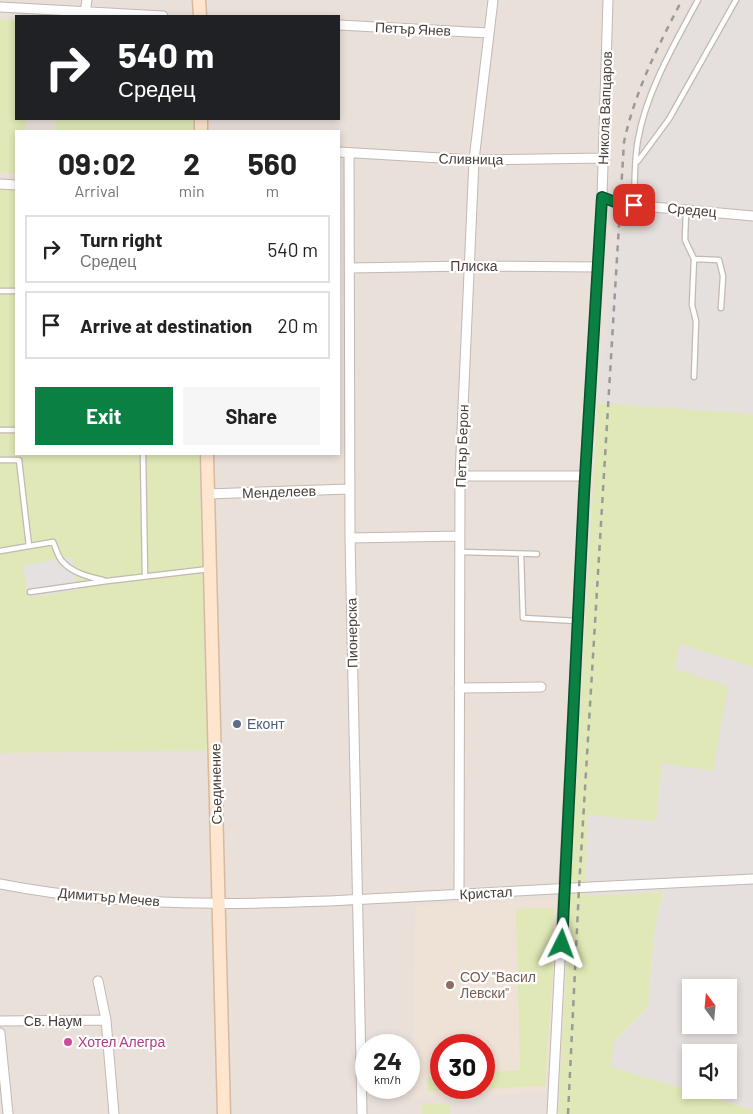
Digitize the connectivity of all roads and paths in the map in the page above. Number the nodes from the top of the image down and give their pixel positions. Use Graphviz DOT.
graph roads {
  1 [pos="86,0"];
  2 [pos="200,0"];
  3 [pos="492,0"];
  4 [pos="608,0"];
  5 [pos="698,0"];
  6 [pos="736,0"];
  7 [pos="0,8"];
  8 [pos="85,12"];
  9 [pos="144,15"];
  10 [pos="200,15"];
  11 [pos="340,26"];
  12 [pos="488,33"];
  13 [pos="340,152"];
  14 [pos="349,153"];
  15 [pos="603,158"];
  16 [pos="474,160"];
  17 [pos="637,162"];
  18 [pos="0,184"];
  19 [pos="15,185"];
  20 [pos="602,197"];
  21 [pos="634,205"];
  22 [pos="686,210"];
  23 [pos="753,216"];
  24 [pos="694,259"];
  25 [pos="469,266"];
  26 [pos="598,267"];
  27 [pos="350,268"];
  28 [pos="0,291"];
  29 [pos="15,291"];
  30 [pos="721,308"];
  31 [pos="694,377"];
  32 [pos="0,430"];
  33 [pos="15,430"];
  34 [pos="143,455"];
  35 [pos="207,455"];
  36 [pos="0,460"];
  37 [pos="460,476"];
  38 [pos="585,476"];
  39 [pos="349,489"];
  40 [pos="208,494"];
  41 [pos="460,536"];
  42 [pos="350,538"];
  43 [pos="30,546"];
  44 [pos="0,550"];
  45 [pos="460,552"];
  46 [pos="521,554"];
  47 [pos="538,554"];
  48 [pos="210,568"];
  49 [pos="144,576"];
  50 [pos="107,581"];
  51 [pos="30,592"];
  52 [pos="578,622"];
  53 [pos="460,688"];
  54 [pos="542,688"];
  55 [pos="753,879"];
  56 [pos="0,884"];
  57 [pos="564,888"];
  58 [pos="459,894"];
  59 [pos="358,900"];
  60 [pos="219,904"];
  61 [pos="98,981"];
  62 [pos="106,1020"];
  63 [pos="0,1021"];
  64 [pos="0,1033"];
  65 [pos="8,1114"];
  66 [pos="114,1114"];
  67 [pos="224,1114"];
  68 [pos="362,1114"];
  69 [pos="552,1114"];
  1 -- 8 [label="street"];
  2 -- 10 [label="street"];
  3 -- 12 [label="street, Петър Берон"];
  4 -- 15 [label="street, Никола Вапцаров"];
  5 -- 17 [label="lane"];
  6 -- 17 [label="lane"];
  7 -- 8 [label="street"];
  8 -- 9 [label="street"];
  11 -- 12 [label="street, Петър Янев"];
  12 -- 16 [label="street, Петър Берон"];
  13 -- 14 [label="street, Сливница"];
  14 -- 16 [label="street, Сливница"];
  14 -- 27 [label="street, Пионерска"];
  15 -- 16 [label="street, Сливница"];
  15 -- 20 [label="street, Никола Вапцаров"];
  16 -- 25 [label="street, Петър Берон"];
  17 -- 21 [label="lane"];
  18 -- 19 [label="street"];
  20 -- 21 [label="street, Средец"];
  20 -- 26 [label="street, Никола Вапцаров"];
  21 -- 22 [label="street, Средец"];
  22 -- 23 [label="street, Средец"];
  22 -- 24 [label="lane"];
  24 -- 30 [label="lane"];
  24 -- 31 [label="lane"];
  25 -- 26 [label="street, Плиска"];
  25 -- 27 [label="street, Плиска"];
  25 -- 37 [label="street, Петър Берон"];
  26 -- 38 [label="street, Никола Вапцаров"];
  27 -- 39 [label="street, Пионерска"];
  28 -- 29 [label="lane"];
  32 -- 33 [label="lane"];
  34 -- 49 [label="lane"];
  35 -- 40 [label="street, Съединение"];
  36 -- 43 [label="lane"];
  37 -- 38 [label="street"];
  37 -- 41 [label="street, Петър Берон"];
  38 -- 52 [label="street, Никола Вапцаров"];
  39 -- 40 [label="street, Менделеев"];
  39 -- 42 [label="street, Пионерска"];
  40 -- 48 [label="street, Съединение"];
  41 -- 42 [label="street"];
  41 -- 45 [label="street, Петър Берон"];
  42 -- 59 [label="street, Пионерска"];
  43 -- 44 [label="lane"];
  43 -- 50 [label="lane"];
  45 -- 46 [label="lane"];
  45 -- 53 [label="street, Петър Берон"];
  46 -- 47 [label="lane"];
  46 -- 52 [label="lane"];
  48 -- 49 [label="lane"];
  48 -- 60 [label="street, Съединение"];
  49 -- 50 [label="lane"];
  50 -- 51 [label="lane"];
  52 -- 57 [label="street, Никола Вапцаров"];
  53 -- 54 [label="street"];
  53 -- 58 [label="street, Петър Берон"];
  55 -- 57 [label="street, Кристал"];
  56 -- 60 [label="street, Димитър Мечев"];
  57 -- 58 [label="street, Кристал"];
  57 -- 69 [label="street, Никола Вапцаров"];
  58 -- 59 [label="street, Кристал"];
  59 -- 60 [label="street, Кристал"];
  59 -- 68 [label="street, Пионерска"];
  60 -- 67 [label="street, Съединение"];
  61 -- 62 [label="street"];
  62 -- 63 [label="street, Св. Наум"];
  62 -- 66 [label="street"];
  64 -- 65 [label="street"];
}
